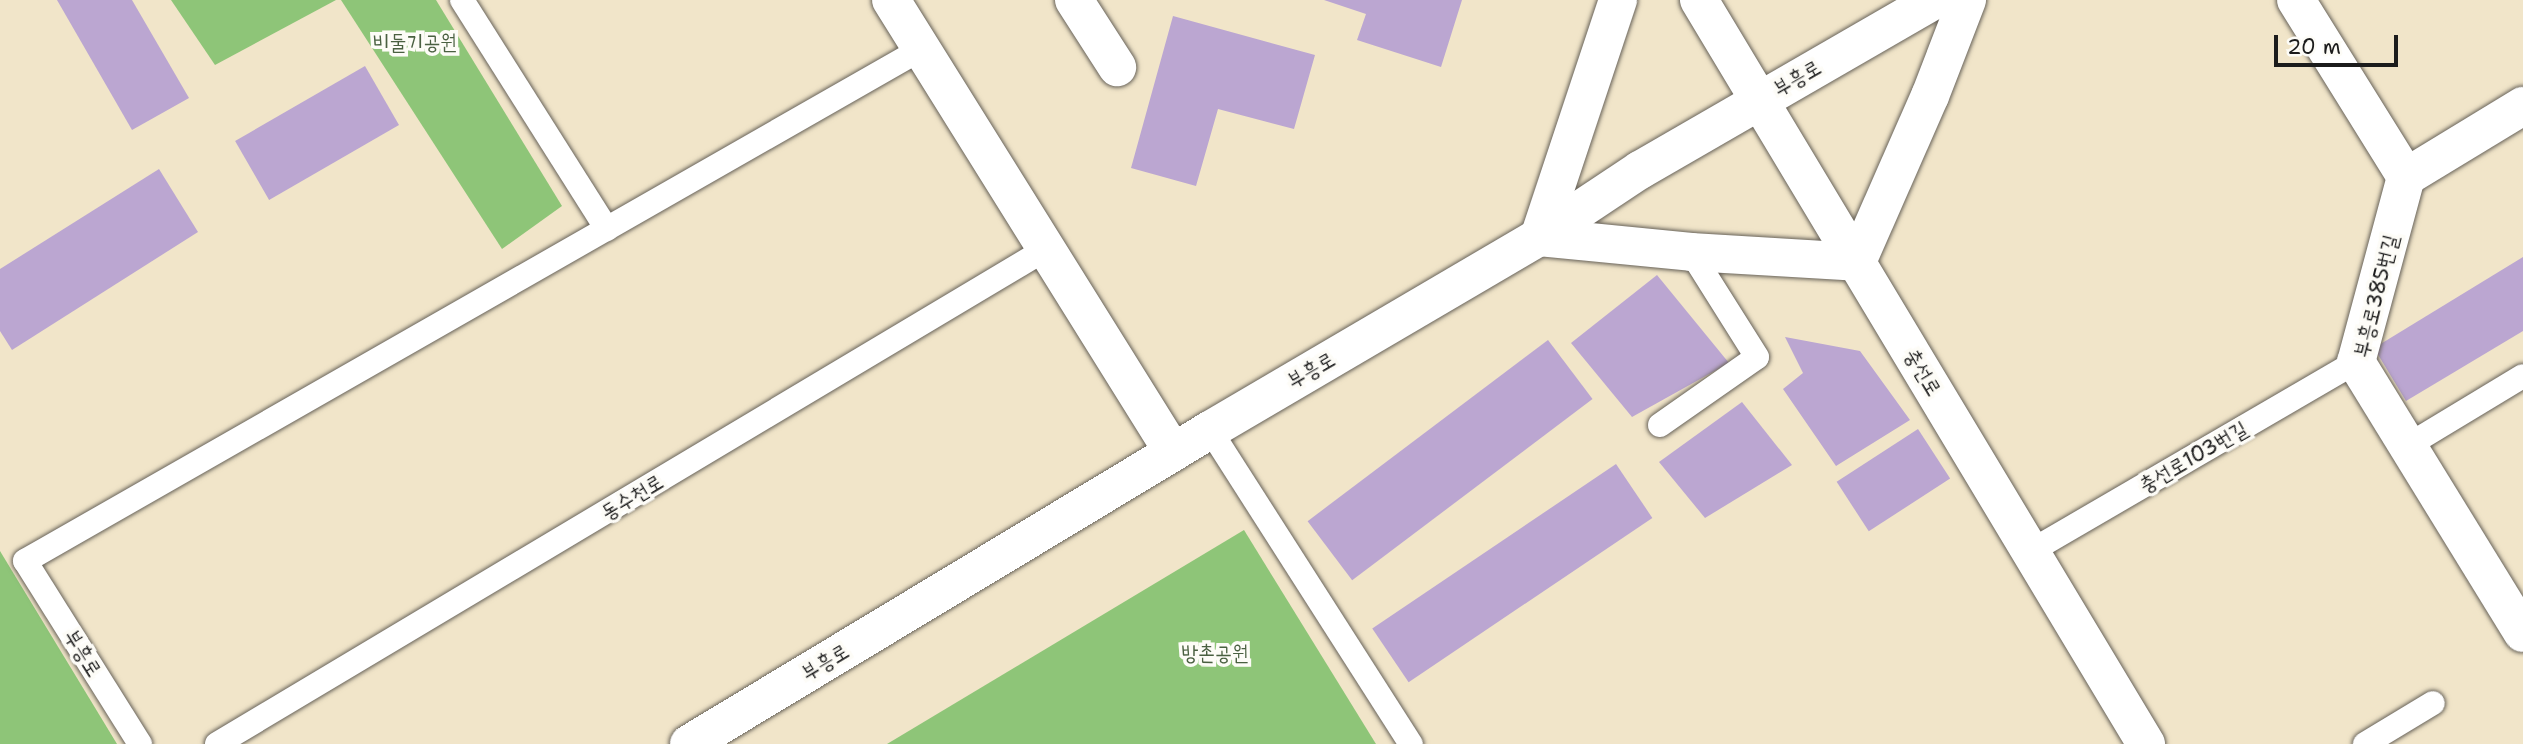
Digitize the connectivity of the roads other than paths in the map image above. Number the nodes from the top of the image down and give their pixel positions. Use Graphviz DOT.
graph roads {
  1 [pos="462,0"];
  2 [pos="891,0"];
  3 [pos="1074,0"];
  4 [pos="1618,0"];
  5 [pos="1699,0"];
  6 [pos="1935,0"];
  7 [pos="1967,0"];
  8 [pos="2296,0"];
  9 [pos="922,49"];
  10 [pos="1117,67"];
  11 [pos="1760,100"];
  12 [pos="2523,106"];
  13 [pos="2406,177"];
  14 [pos="607,229"];
  15 [pos="1539,237"];
  16 [pos="1046,249"];
  17 [pos="1691,252"];
  18 [pos="1857,262"];
  19 [pos="2356,362"];
  20 [pos="2523,376"];
  21 [pos="1660,425"];
  22 [pos="1210,430"];
  23 [pos="2407,446"];
  24 [pos="1174,452"];
  25 [pos="2031,551"];
  26 [pos="2523,633"];
  27 [pos="2433,702"];
  28 [pos="140,744"];
  29 [pos="217,744"];
  30 [pos="690,744"];
  31 [pos="1412,744"];
  32 [pos="2146,744"];
  33 [pos="2365,744"];
  1 -- 14 [label="lane"];
  2 -- 9 [label="street"];
  3 -- 10 [label="street"];
  4 -- 15 [label="street"];
  5 -- 11 [label="street, 충선로"];
  6 -- 11 [label="street, 부흥로"];
  7 -- 18 [label="street"];
  8 -- 13 [label="street"];
  9 -- 14 [label="lane"];
  9 -- 16 [label="street"];
  11 -- 15 [label="street, 부흥로"];
  11 -- 18 [label="street, 충선로"];
  12 -- 13 [label="street"];
  13 -- 19 [label="street, 부흥로385번길"];
  14 -- 28 [label="lane, 부흥로"];
  15 -- 17 [label="street"];
  15 -- 22 [label="street, 부흥로"];
  16 -- 24 [label="street"];
  16 -- 29 [label="lane, 동수천로"];
  17 -- 18 [label="street"];
  17 -- 21 [label="lane"];
  18 -- 25 [label="street, 충선로"];
  19 -- 23 [label="street, 부흥로385번길"];
  19 -- 25 [label="lane, 충선로103번길"];
  20 -- 23 [label="lane"];
  22 -- 24 [label="street, 부흥로"];
  22 -- 31 [label="lane"];
  23 -- 26 [label="street, 부흥로385번길"];
  24 -- 30 [label="street, 부흥로"];
  25 -- 32 [label="street, 충선로"];
  27 -- 33 [label="lane"];
}
